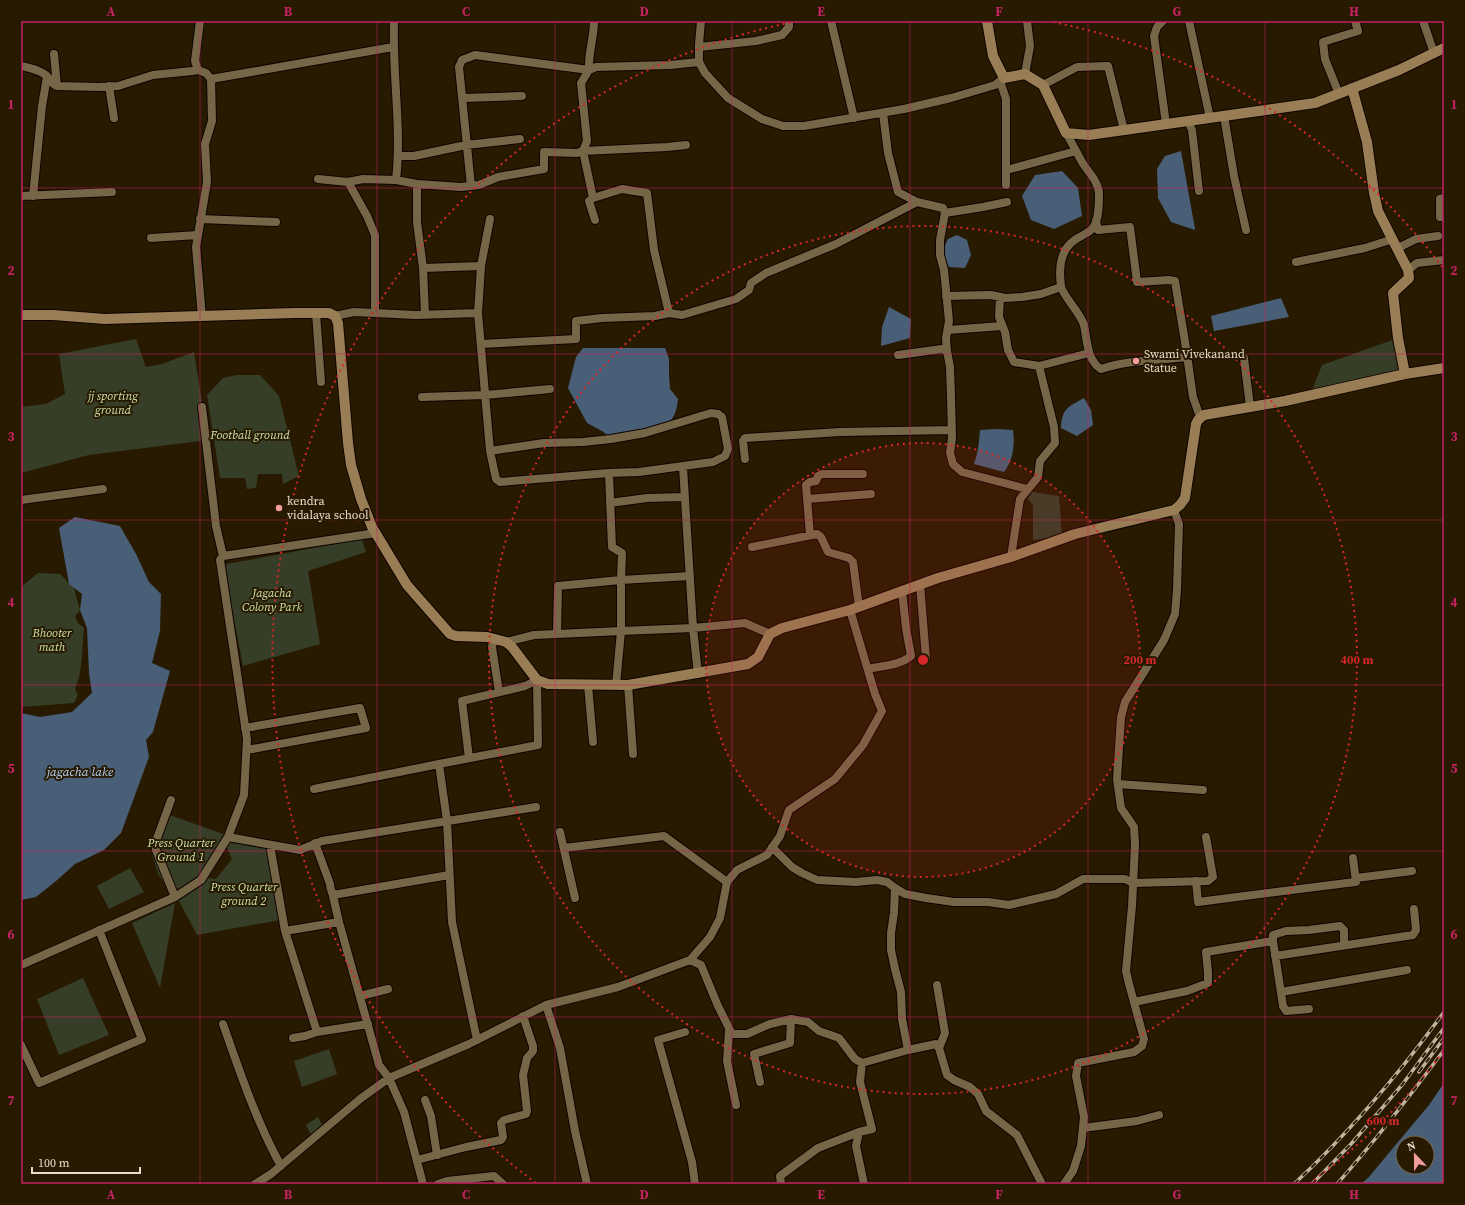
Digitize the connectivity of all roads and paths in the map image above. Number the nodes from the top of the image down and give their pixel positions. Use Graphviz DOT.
graph roads {
  1 [pos="200,21"];
  2 [pos="394,21"];
  3 [pos="594,21"];
  4 [pos="701,21"];
  5 [pos="789,21"];
  6 [pos="830,21"];
  7 [pos="987,21"];
  8 [pos="1027,21"];
  9 [pos="1163,21"];
  10 [pos="1189,21"];
  11 [pos="1356,21"];
  12 [pos="1423,21"];
  13 [pos="699,46"];
  14 [pos="393,47"];
  15 [pos="1444,48"];
  16 [pos="1434,53"];
  17 [pos="54,54"];
  18 [pos="700,62"];
  19 [pos="21,66"];
  20 [pos="198,70"];
  21 [pos="589,70"];
  22 [pos="1025,74"];
  23 [pos="47,77"];
  24 [pos="211,79"];
  25 [pos="1002,80"];
  26 [pos="1043,85"];
  27 [pos="57,86"];
  28 [pos="109,86"];
  29 [pos="1352,88"];
  30 [pos="1339,94"];
  31 [pos="522,96"];
  32 [pos="463,98"];
  33 [pos="883,113"];
  34 [pos="1224,116"];
  35 [pos="114,118"];
  36 [pos="854,118"];
  37 [pos="1210,118"];
  38 [pos="1188,121"];
  39 [pos="1166,124"];
  40 [pos="1124,130"];
  41 [pos="1066,133"];
  42 [pos="520,139"];
  43 [pos="466,145"];
  44 [pos="686,145"];
  45 [pos="583,151"];
  46 [pos="1076,151"];
  47 [pos="398,156"];
  48 [pos="1007,170"];
  49 [pos="318,179"];
  50 [pos="396,180"];
  51 [pos="348,182"];
  52 [pos="417,184"];
  53 [pos="1006,185"];
  54 [pos="471,186"];
  55 [pos="1200,191"];
  56 [pos="112,192"];
  57 [pos="21,196"];
  58 [pos="33,196"];
  59 [pos="593,198"];
  60 [pos="1444,198"];
  61 [pos="917,202"];
  62 [pos="1007,202"];
  63 [pos="945,213"];
  64 [pos="1444,217"];
  65 [pos="200,219"];
  66 [pos="490,219"];
  67 [pos="595,220"];
  68 [pos="1096,221"];
  69 [pos="276,222"];
  70 [pos="1246,230"];
  71 [pos="198,235"];
  72 [pos="1438,236"];
  73 [pos="151,238"];
  74 [pos="1395,244"];
  75 [pos="1444,260"];
  76 [pos="1296,262"];
  77 [pos="481,266"];
  78 [pos="423,268"];
  79 [pos="1408,270"];
  80 [pos="1061,287"];
  81 [pos="946,296"];
  82 [pos="1000,297"];
  83 [pos="316,313"];
  84 [pos="375,313"];
  85 [pos="478,313"];
  86 [pos="668,313"];
  87 [pos="425,314"];
  88 [pos="21,315"];
  89 [pos="335,316"];
  90 [pos="202,317"];
  91 [pos="1002,326"];
  92 [pos="948,330"];
  93 [pos="481,344"];
  94 [pos="947,352"];
  95 [pos="1089,352"];
  96 [pos="898,355"];
  97 [pos="1187,357"];
  98 [pos="1244,358"];
  99 [pos="1039,366"];
  100 [pos="1444,368"];
  101 [pos="1405,374"];
  102 [pos="321,382"];
  103 [pos="550,389"];
  104 [pos="485,395"];
  105 [pos="422,397"];
  106 [pos="1250,406"];
  107 [pos="202,407"];
  108 [pos="1200,417"];
  109 [pos="951,430"];
  110 [pos="490,451"];
  111 [pos="745,459"];
  112 [pos="682,467"];
  113 [pos="609,473"];
  114 [pos="863,474"];
  115 [pos="1028,489"];
  116 [pos="103,490"];
  117 [pos="872,494"];
  118 [pos="684,497"];
  119 [pos="807,499"];
  120 [pos="21,500"];
  121 [pos="610,503"];
  122 [pos="1174,510"];
  123 [pos="376,533"];
  124 [pos="810,535"];
  125 [pos="752,547"];
  126 [pos="223,556"];
  127 [pos="1011,557"];
  128 [pos="690,576"];
  129 [pos="621,580"];
  130 [pos="920,584"];
  131 [pos="902,591"];
  132 [pos="854,608"];
  133 [pos="693,628"];
  134 [pos="621,631"];
  135 [pos="557,634"];
  136 [pos="770,634"];
  137 [pos="494,638"];
  138 [pos="506,642"];
  139 [pos="926,658"];
  140 [pos="868,669"];
  141 [pos="698,674"];
  142 [pos="537,680"];
  143 [pos="588,685"];
  144 [pos="616,685"];
  145 [pos="628,685"];
  146 [pos="499,692"];
  147 [pos="245,728"];
  148 [pos="593,742"];
  149 [pos="247,750"];
  150 [pos="633,754"];
  151 [pos="469,758"];
  152 [pos="439,764"];
  153 [pos="1118,784"];
  154 [pos="314,790"];
  155 [pos="1203,790"];
  156 [pos="171,800"];
  157 [pos="536,807"];
  158 [pos="447,821"];
  159 [pos="560,832"];
  160 [pos="228,837"];
  161 [pos="1206,837"];
  162 [pos="315,843"];
  163 [pos="270,845"];
  164 [pos="772,847"];
  165 [pos="564,848"];
  166 [pos="1353,858"];
  167 [pos="1412,871"];
  168 [pos="449,875"];
  169 [pos="1356,878"];
  170 [pos="1196,881"];
  171 [pos="727,882"];
  172 [pos="1133,883"];
  173 [pos="895,888"];
  174 [pos="333,895"];
  175 [pos="175,897"];
  176 [pos="575,898"];
  177 [pos="1414,908"];
  178 [pos="339,922"];
  179 [pos="99,930"];
  180 [pos="285,932"];
  181 [pos="1273,941"];
  182 [pos="1344,945"];
  183 [pos="1275,956"];
  184 [pos="690,960"];
  185 [pos="21,965"];
  186 [pos="1407,970"];
  187 [pos="937,985"];
  188 [pos="388,989"];
  189 [pos="1280,992"];
  190 [pos="360,996"];
  191 [pos="1134,1002"];
  192 [pos="546,1005"];
  193 [pos="1309,1009"];
  194 [pos="523,1016"];
  195 [pos="791,1019"];
  196 [pos="223,1024"];
  197 [pos="368,1024"];
  198 [pos="729,1030"];
  199 [pos="317,1032"];
  200 [pos="685,1032"];
  201 [pos="293,1038"];
  202 [pos="477,1040"];
  203 [pos="21,1046"];
  204 [pos="939,1048"];
  205 [pos="908,1050"];
  206 [pos="862,1063"];
  207 [pos="389,1078"];
  208 [pos="760,1082"];
  209 [pos="425,1100"];
  210 [pos="736,1105"];
  211 [pos="1159,1115"];
  212 [pos="1083,1128"];
  213 [pos="859,1132"];
  214 [pos="437,1155"];
  215 [pos="417,1160"];
  216 [pos="281,1166"];
  217 [pos="255,1184"];
  218 [pos="423,1184"];
  219 [pos="438,1184"];
  220 [pos="503,1184"];
  221 [pos="587,1184"];
  222 [pos="695,1184"];
  223 [pos="781,1184"];
  224 [pos="864,1184"];
  225 [pos="1042,1184"];
  226 [pos="1064,1184"];
  1 -- 20 [label="street"];
  2 -- 14 [label="street"];
  3 -- 21 [label="street"];
  4 -- 13 [label="street"];
  5 -- 13 [label="street"];
  6 -- 36 [label="street"];
  7 -- 25 [label="main road"];
  8 -- 22 [label="street"];
  9 -- 39 [label="street"];
  10 -- 37 [label="street"];
  11 -- 30 [label="street"];
  12 -- 16 [label="street"];
  13 -- 18 [label="street"];
  14 -- 24 [label="street"];
  14 -- 47 [label="street"];
  15 -- 16 [label="main road"];
  16 -- 29 [label="main road"];
  17 -- 27 [label="street"];
  18 -- 21 [label="street"];
  18 -- 36 [label="street"];
  19 -- 23 [label="street"];
  20 -- 24 [label="street"];
  20 -- 28 [label="street"];
  21 -- 32 [label="street"];
  21 -- 45 [label="street"];
  22 -- 25 [label="main road"];
  22 -- 26 [label="main road"];
  23 -- 27 [label="street"];
  23 -- 58 [label="street"];
  24 -- 65 [label="street"];
  25 -- 33 [label="street"];
  25 -- 48 [label="street"];
  26 -- 40 [label="street"];
  26 -- 41 [label="main road"];
  27 -- 28 [label="street"];
  28 -- 35 [label="street"];
  29 -- 30 [label="main road"];
  29 -- 74 [label="main road"];
  30 -- 34 [label="main road"];
  31 -- 32 [label="street"];
  32 -- 43 [label="street"];
  33 -- 36 [label="street"];
  33 -- 61 [label="street"];
  34 -- 37 [label="main road"];
  34 -- 70 [label="street"];
  37 -- 38 [label="main road"];
  38 -- 39 [label="main road"];
  38 -- 55 [label="street"];
  39 -- 40 [label="main road"];
  40 -- 41 [label="main road"];
  41 -- 46 [label="street"];
  42 -- 43 [label="street"];
  43 -- 47 [label="street"];
  43 -- 54 [label="street"];
  44 -- 45 [label="street"];
  45 -- 54 [label="street"];
  45 -- 59 [label="street"];
  46 -- 48 [label="street"];
  46 -- 68 [label="street"];
  47 -- 50 [label="street"];
  48 -- 53 [label="street"];
  49 -- 51 [label="street"];
  50 -- 51 [label="street"];
  50 -- 52 [label="street"];
  51 -- 84 [label="street"];
  52 -- 54 [label="street"];
  52 -- 78 [label="street"];
  56 -- 58 [label="street"];
  57 -- 58 [label="street"];
  59 -- 67 [label="street"];
  59 -- 86 [label="street"];
  60 -- 64 [label="street"];
  61 -- 63 [label="street"];
  61 -- 86 [label="street"];
  62 -- 63 [label="street"];
  63 -- 81 [label="street"];
  65 -- 69 [label="street"];
  65 -- 71 [label="street"];
  66 -- 77 [label="street"];
  68 -- 80 [label="street"];
  68 -- 97 [label="street"];
  71 -- 73 [label="street"];
  71 -- 90 [label="street"];
  72 -- 74 [label="street"];
  74 -- 76 [label="street"];
  74 -- 79 [label="main road"];
  75 -- 79 [label="street"];
  77 -- 78 [label="street"];
  77 -- 85 [label="street"];
  78 -- 87 [label="street"];
  79 -- 101 [label="main road"];
  80 -- 82 [label="street"];
  80 -- 95 [label="street"];
  81 -- 82 [label="street"];
  81 -- 92 [label="street"];
  82 -- 91 [label="street"];
  83 -- 89 [label="main road"];
  83 -- 90 [label="main road"];
  83 -- 102 [label="street"];
  84 -- 87 [label="street"];
  84 -- 89 [label="street"];
  85 -- 87 [label="street"];
  85 -- 93 [label="street"];
  86 -- 93 [label="street"];
  88 -- 90 [label="main road"];
  89 -- 123 [label="main road"];
  91 -- 92 [label="street"];
  91 -- 99 [label="street"];
  92 -- 94 [label="street"];
  93 -- 104 [label="street"];
  94 -- 96 [label="street"];
  94 -- 109 [label="street"];
  95 -- 97 [label="street"];
  95 -- 99 [label="street"];
  97 -- 108 [label="street"];
  98 -- 106 [label="street"];
  99 -- 115 [label="street"];
  100 -- 101 [label="main road"];
  101 -- 106 [label="main road"];
  103 -- 104 [label="street"];
  104 -- 105 [label="street"];
  104 -- 110 [label="street"];
  106 -- 108 [label="main road"];
  107 -- 126 [label="street"];
  108 -- 122 [label="main road"];
  109 -- 111 [label="street"];
  109 -- 115 [label="street"];
  110 -- 112 [label="street"];
  110 -- 113 [label="street"];
  112 -- 113 [label="street"];
  112 -- 118 [label="street"];
  113 -- 121 [label="street"];
  114 -- 119 [label="street"];
  115 -- 127 [label="street"];
  116 -- 120 [label="street"];
  117 -- 119 [label="street"];
  118 -- 121 [label="street"];
  118 -- 128 [label="street"];
  119 -- 124 [label="street"];
  121 -- 129 [label="street"];
  122 -- 127 [label="main road"];
  122 -- 153 [label="street"];
  123 -- 126 [label="street"];
  123 -- 137 [label="main road"];
  124 -- 125 [label="street"];
  124 -- 132 [label="street"];
  126 -- 147 [label="street"];
  127 -- 130 [label="main road"];
  128 -- 129 [label="street"];
  128 -- 133 [label="street"];
  129 -- 134 [label="street"];
  129 -- 135 [label="street"];
  130 -- 131 [label="main road"];
  130 -- 139 [label="street"];
  131 -- 132 [label="main road"];
  131 -- 140 [label="street"];
  132 -- 136 [label="main road"];
  132 -- 140 [label="street"];
  133 -- 134 [label="street"];
  133 -- 136 [label="street"];
  133 -- 141 [label="street"];
  134 -- 135 [label="street"];
  134 -- 144 [label="street"];
  135 -- 138 [label="street"];
  136 -- 141 [label="main road"];
  137 -- 138 [label="main road"];
  137 -- 146 [label="street"];
  138 -- 142 [label="main road"];
  140 -- 164 [label="street"];
  141 -- 145 [label="main road"];
  142 -- 143 [label="main road"];
  142 -- 146 [label="street"];
  142 -- 151 [label="street"];
  143 -- 144 [label="main road"];
  143 -- 148 [label="street"];
  144 -- 145 [label="main road"];
  145 -- 150 [label="street"];
  146 -- 151 [label="street"];
  147 -- 149 [label="street"];
  147 -- 149 [label="street"];
  149 -- 160 [label="street"];
  151 -- 152 [label="street"];
  152 -- 154 [label="street"];
  152 -- 158 [label="street"];
  153 -- 155 [label="street"];
  153 -- 172 [label="street"];
  156 -- 175 [label="street"];
  157 -- 158 [label="street"];
  158 -- 162 [label="street"];
  158 -- 168 [label="street"];
  159 -- 165 [label="street"];
  160 -- 163 [label="street"];
  160 -- 175 [label="street"];
  161 -- 170 [label="street"];
  162 -- 163 [label="street"];
  162 -- 174 [label="street"];
  163 -- 180 [label="street"];
  164 -- 171 [label="street"];
  164 -- 173 [label="street"];
  165 -- 171 [label="street"];
  165 -- 176 [label="street"];
  166 -- 169 [label="street"];
  167 -- 169 [label="street"];
  168 -- 174 [label="street"];
  168 -- 202 [label="street"];
  169 -- 170 [label="street"];
  170 -- 172 [label="street"];
  171 -- 184 [label="street"];
  172 -- 173 [label="street"];
  172 -- 191 [label="street"];
  173 -- 205 [label="street"];
  174 -- 178 [label="street"];
  175 -- 179 [label="street"];
  177 -- 182 [label="street"];
  178 -- 180 [label="street"];
  178 -- 190 [label="street"];
  179 -- 185 [label="street"];
  179 -- 203 [label="street"];
  180 -- 199 [label="street"];
  181 -- 182 [label="street"];
  181 -- 183 [label="street"];
  181 -- 191 [label="street"];
  182 -- 183 [label="street"];
  183 -- 189 [label="street"];
  184 -- 192 [label="street"];
  184 -- 198 [label="street"];
  186 -- 189 [label="street"];
  187 -- 204 [label="street"];
  188 -- 190 [label="street"];
  189 -- 193 [label="street"];
  190 -- 197 [label="street"];
  191 -- 212 [label="street"];
  192 -- 194 [label="street"];
  192 -- 221 [label="street"];
  194 -- 202 [label="street"];
  194 -- 214 [label="street"];
  195 -- 198 [label="street"];
  195 -- 206 [label="street"];
  195 -- 208 [label="street"];
  196 -- 216 [label="street"];
  197 -- 199 [label="street"];
  197 -- 207 [label="street"];
  198 -- 210 [label="street"];
  199 -- 201 [label="street"];
  200 -- 222 [label="street"];
  202 -- 207 [label="street"];
  204 -- 205 [label="street"];
  204 -- 225 [label="street"];
  205 -- 206 [label="street"];
  206 -- 213 [label="street"];
  207 -- 215 [label="street"];
  207 -- 216 [label="street"];
  209 -- 214 [label="street"];
  211 -- 212 [label="street"];
  212 -- 226 [label="street"];
  213 -- 223 [label="street"];
  213 -- 224 [label="street"];
  214 -- 215 [label="street"];
  215 -- 218 [label="street"];
  216 -- 217 [label="street"];
  219 -- 220 [label="street"];
}
